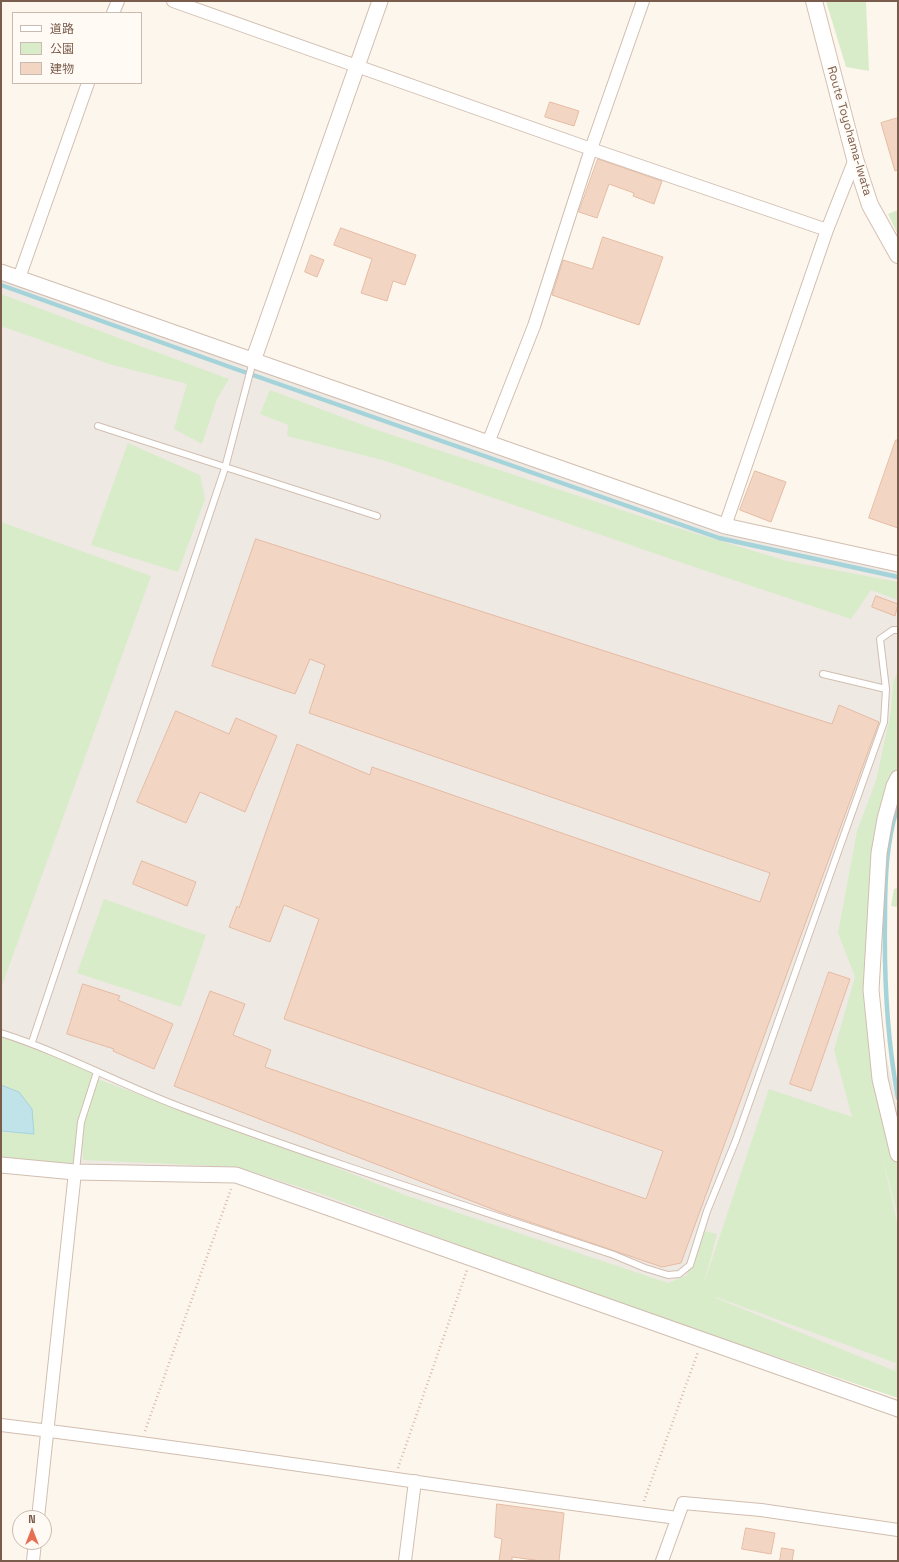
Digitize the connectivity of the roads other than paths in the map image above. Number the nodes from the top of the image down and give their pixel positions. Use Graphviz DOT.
graph roads {
  1 [pos="118,1"];
  2 [pos="173,1"];
  3 [pos="380,1"];
  4 [pos="643,1"];
  5 [pos="814,1"];
  6 [pos="113,12"];
  7 [pos="357,67"];
  8 [pos="88,84"];
  9 [pos="591,149"];
  10 [pos="855,159"];
  11 [pos="827,230"];
  12 [pos="898,255"];
  13 [pos="1,272"];
  14 [pos="19,278"];
  15 [pos="253,361"];
  16 [pos="98,426"];
  17 [pos="488,443"];
  18 [pos="225,468"];
  19 [pos="377,516"];
  20 [pos="725,526"];
  21 [pos="898,564"];
  22 [pos="898,630"];
  23 [pos="823,674"];
  24 [pos="886,689"];
  25 [pos="898,778"];
  26 [pos="1,1033"];
  27 [pos="32,1042"];
  28 [pos="97,1072"];
  29 [pos="898,1154"];
  30 [pos="1,1165"];
  31 [pos="76,1172"];
  32 [pos="898,1409"];
  33 [pos="1,1425"];
  34 [pos="48,1430"];
  35 [pos="415,1481"];
  36 [pos="39,1510"];
  37 [pos="677,1518"];
  38 [pos="898,1530"];
  39 [pos="34,1550"];
  40 [pos="33,1561"];
  41 [pos="405,1561"];
  42 [pos="662,1561"];
  1 -- 6 [label="street"];
  2 -- 7 [label="street"];
  3 -- 7 [label="street"];
  4 -- 9 [label="street"];
  5 -- 10 [label="main road, Route Toyohama-Iwata"];
  7 -- 9 [label="street"];
  7 -- 15 [label="street"];
  8 -- 14 [label="street"];
  9 -- 11 [label="street"];
  9 -- 17 [label="street"];
  10 -- 11 [label="street"];
  10 -- 12 [label="main road, Route Toyohama-Iwata"];
  11 -- 20 [label="street"];
  13 -- 14 [label="street"];
  14 -- 15 [label="street"];
  15 -- 17 [label="street"];
  15 -- 18 [label="lane"];
  16 -- 18 [label="lane"];
  17 -- 20 [label="street"];
  18 -- 19 [label="lane"];
  18 -- 27 [label="lane"];
  20 -- 21 [label="street"];
  22 -- 24 [label="lane"];
  23 -- 24 [label="lane"];
  24 -- 28 [label="lane"];
  25 -- 29 [label="street"];
  26 -- 27 [label="lane"];
  27 -- 28 [label="lane"];
  28 -- 31 [label="lane"];
  30 -- 31 [label="street"];
  31 -- 32 [label="street"];
  31 -- 34 [label="street"];
  33 -- 34 [label="street"];
  34 -- 35 [label="street"];
  34 -- 36 [label="street"];
  35 -- 37 [label="street"];
  35 -- 41 [label="street"];
  37 -- 38 [label="street"];
  37 -- 42 [label="street"];
  39 -- 40 [label="street"];
}
